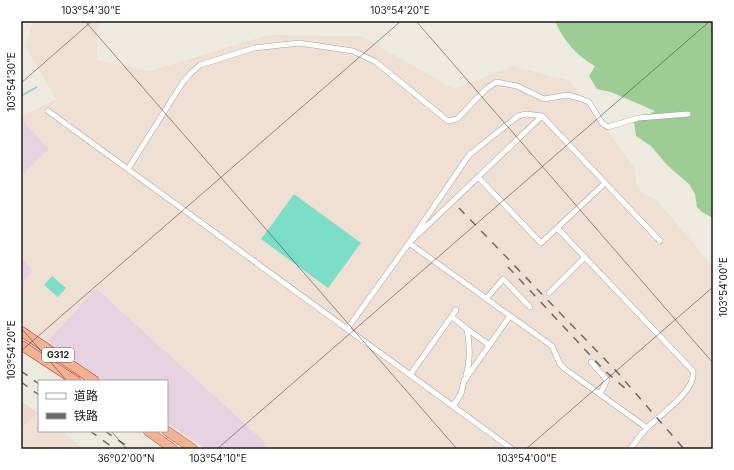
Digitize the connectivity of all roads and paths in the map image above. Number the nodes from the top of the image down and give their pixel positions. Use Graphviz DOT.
graph roads {
  1 [pos="48,111"];
  2 [pos="688,114"];
  3 [pos="542,116"];
  4 [pos="128,169"];
  5 [pos="478,177"];
  6 [pos="606,183"];
  7 [pos="557,228"];
  8 [pos="660,241"];
  9 [pos="409,243"];
  10 [pos="585,258"];
  11 [pos="549,293"];
  12 [pos="486,299"];
  13 [pos="530,307"];
  14 [pos="456,310"];
  15 [pos="510,316"];
  16 [pos="452,317"];
  17 [pos="347,329"];
  18 [pos="467,329"];
  19 [pos="21,331"];
  20 [pos="21,345"];
  21 [pos="489,345"];
  22 [pos="591,362"];
  23 [pos="410,374"];
  24 [pos="74,380"];
  25 [pos="94,380"];
  26 [pos="464,381"];
  27 [pos="600,394"];
  28 [pos="453,406"];
  29 [pos="647,428"];
  30 [pos="149,432"];
  31 [pos="168,432"];
  32 [pos="173,449"];
  33 [pos="193,449"];
  34 [pos="512,449"];
  35 [pos="630,449"];
  1 -- 4 [label="street"];
  2 -- 4 [label="street"];
  3 -- 5 [label="street"];
  3 -- 6 [label="street"];
  3 -- 9 [label="street"];
  4 -- 17 [label="street"];
  5 -- 7 [label="street"];
  5 -- 9 [label="street"];
  6 -- 7 [label="street"];
  6 -- 8 [label="street"];
  7 -- 10 [label="street"];
  9 -- 12 [label="street"];
  9 -- 17 [label="street"];
  10 -- 11 [label="street"];
  10 -- 29 [label="street"];
  12 -- 13 [label="street"];
  12 -- 15 [label="street"];
  14 -- 16 [label="street"];
  15 -- 21 [label="street"];
  15 -- 27 [label="street"];
  16 -- 18 [label="street"];
  16 -- 23 [label="street"];
  17 -- 23 [label="street"];
  18 -- 21 [label="street"];
  18 -- 26 [label="street"];
  19 -- 25 [label="highway, G312"];
  20 -- 24 [label="highway, G312"];
  21 -- 26 [label="street"];
  22 -- 27 [label="street"];
  23 -- 28 [label="street"];
  26 -- 28 [label="street"];
  27 -- 29 [label="street"];
  28 -- 34 [label="street"];
  29 -- 35 [label="street"];
  30 -- 32 [label="highway"];
  31 -- 33 [label="highway"];
}
